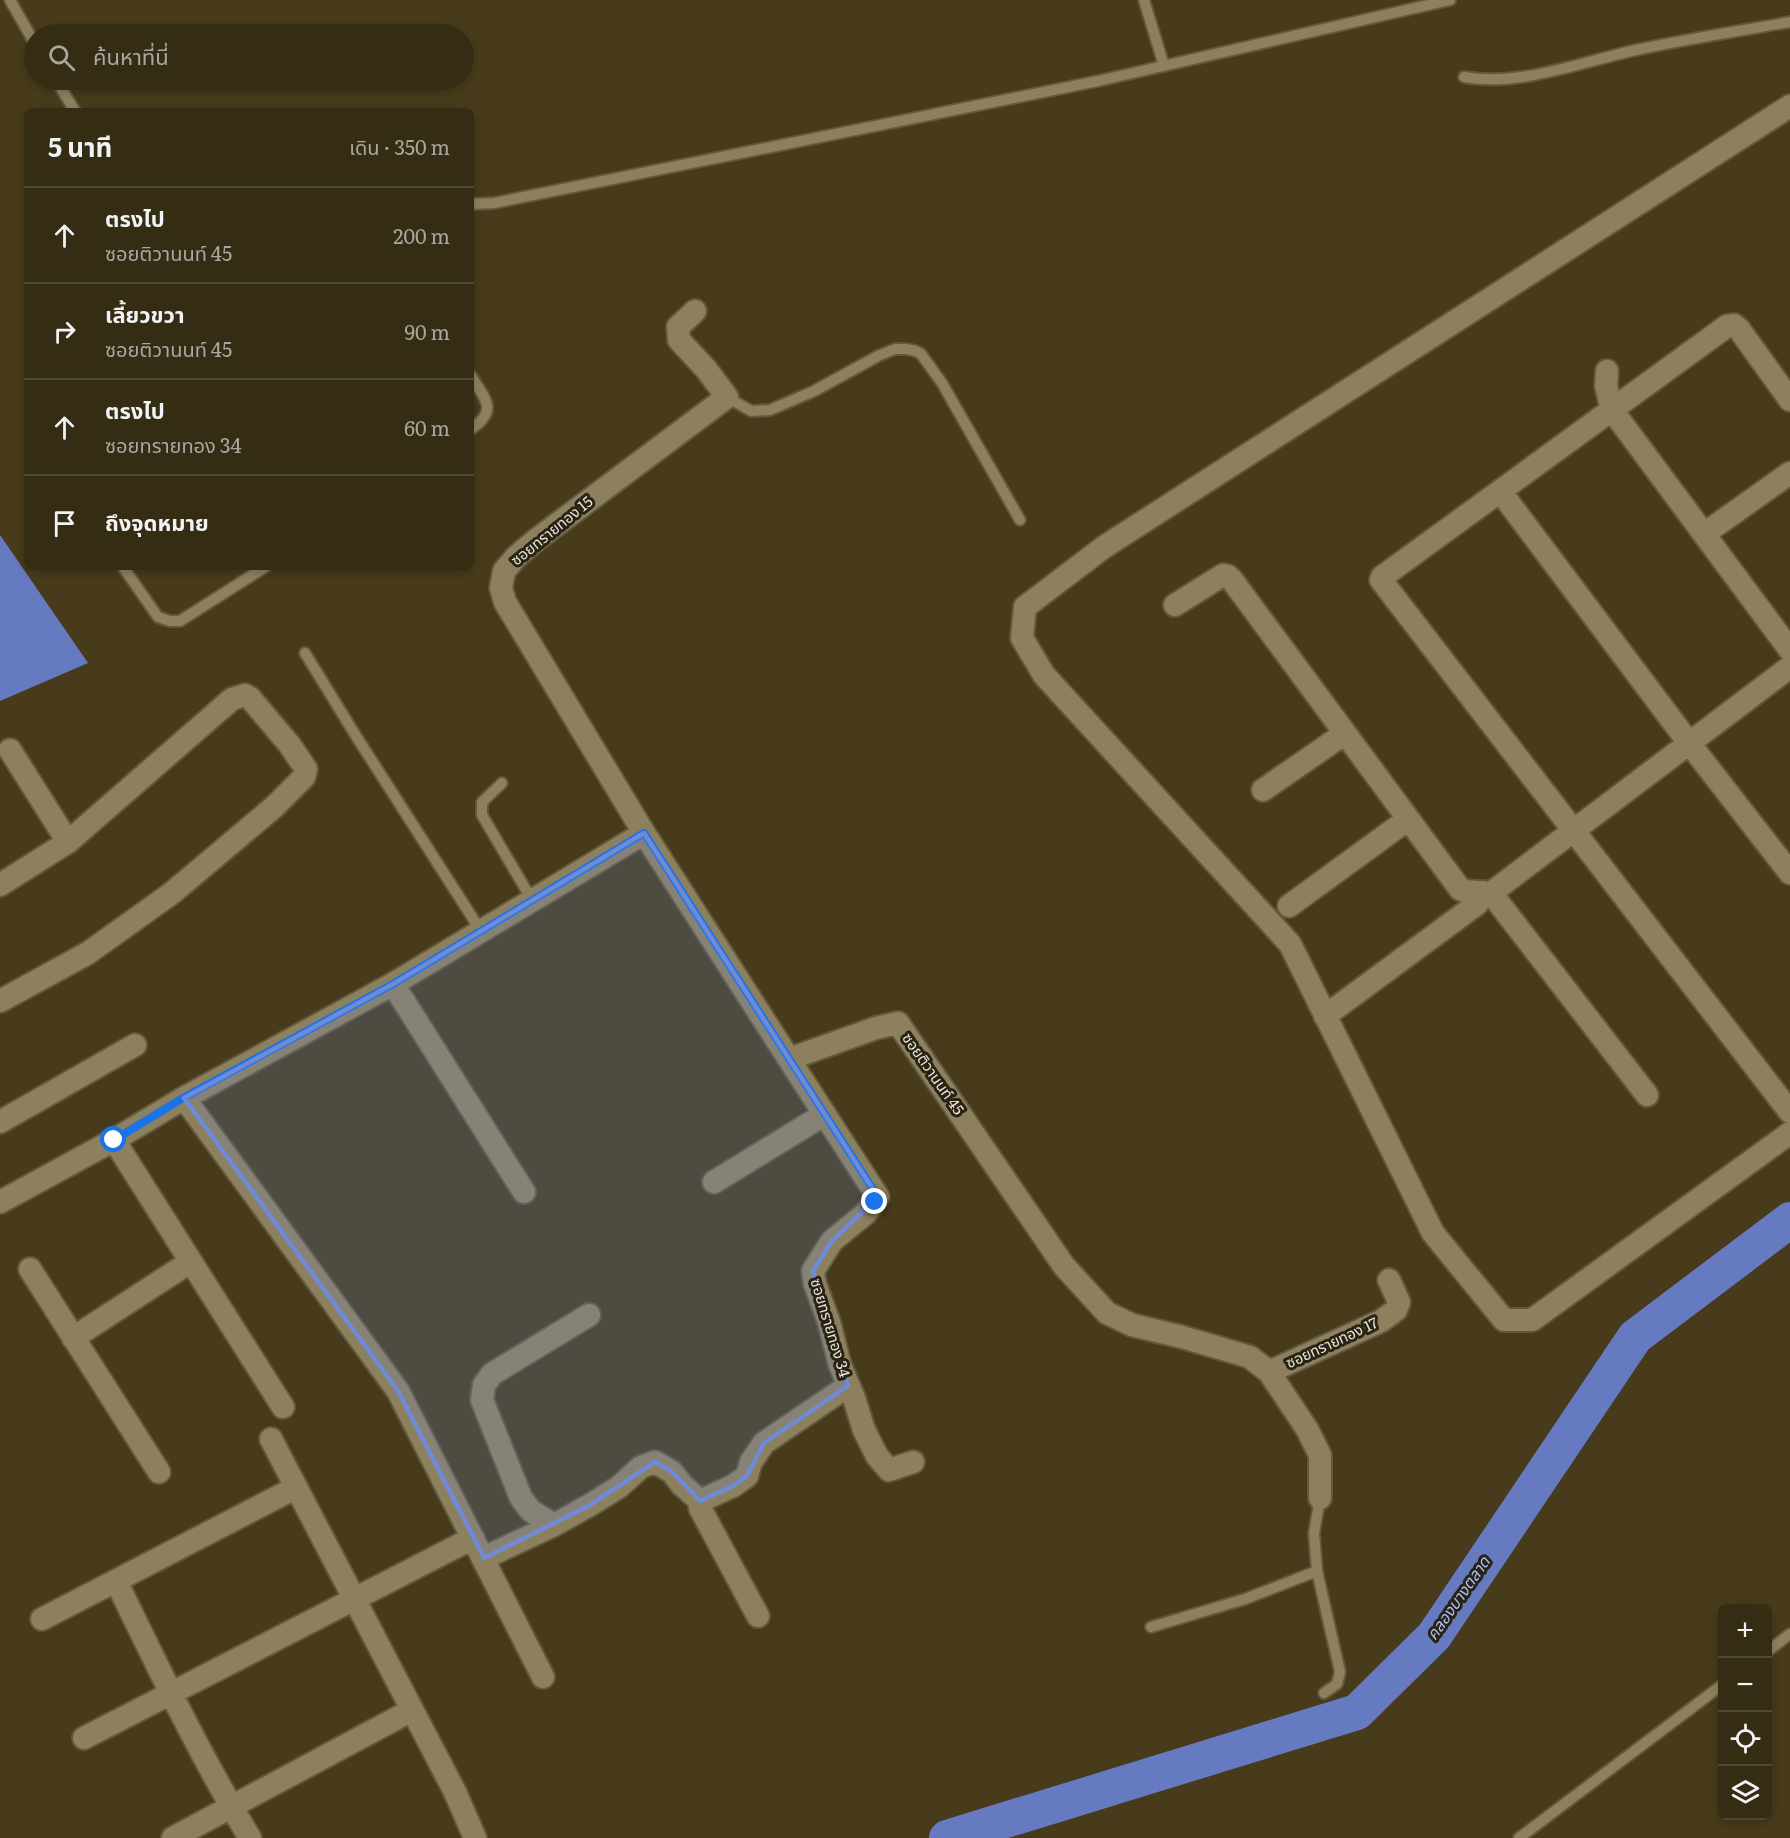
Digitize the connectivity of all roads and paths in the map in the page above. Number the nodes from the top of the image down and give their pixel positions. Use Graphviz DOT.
graph roads {
  1 [pos="10,0"];
  2 [pos="1144,0"];
  3 [pos="1450,0"];
  4 [pos="1790,22"];
  5 [pos="24,24"];
  6 [pos="1164,66"];
  7 [pos="1464,77"];
  8 [pos="62,90"];
  9 [pos="1790,106"];
  10 [pos="73,108"];
  11 [pos="474,204"];
  12 [pos="695,311"];
  13 [pos="1607,371"];
  14 [pos="474,381"];
  15 [pos="727,398"];
  16 [pos="1790,400"];
  17 [pos="1612,410"];
  18 [pos="474,427"];
  19 [pos="1790,473"];
  20 [pos="1500,491"];
  21 [pos="1020,520"];
  22 [pos="1704,534"];
  23 [pos="125,570"];
  24 [pos="260,570"];
  25 [pos="1175,605"];
  26 [pos="1790,650"];
  27 [pos="305,653"];
  28 [pos="1790,667"];
  29 [pos="1344,734"];
  30 [pos="1689,743"];
  31 [pos="10,750"];
  32 [pos="502,783"];
  33 [pos="1263,790"];
  34 [pos="1407,820"];
  35 [pos="1572,830"];
  36 [pos="644,833"];
  37 [pos="68,842"];
  38 [pos="1790,873"];
  39 [pos="0,885"];
  40 [pos="1487,892"];
  41 [pos="532,900"];
  42 [pos="1289,906"];
  43 [pos="481,931"];
  44 [pos="393,984"];
  45 [pos="0,1000"];
  46 [pos="1325,1016"];
  47 [pos="135,1045"];
  48 [pos="789,1059"];
  49 [pos="1647,1095"];
  50 [pos="183,1098"];
  51 [pos="1790,1112"];
  52 [pos="825,1114"];
  53 [pos="0,1122"];
  54 [pos="1790,1133"];
  55 [pos="114,1140"];
  56 [pos="714,1182"];
  57 [pos="524,1192"];
  58 [pos="0,1202"];
  59 [pos="190,1262"];
  60 [pos="30,1269"];
  61 [pos="1389,1280"];
  62 [pos="589,1315"];
  63 [pos="73,1338"];
  64 [pos="1269,1372"];
  65 [pos="848,1386"];
  66 [pos="283,1407"];
  67 [pos="271,1439"];
  68 [pos="913,1462"];
  69 [pos="159,1472"];
  70 [pos="295,1488"];
  71 [pos="1320,1498"];
  72 [pos="700,1501"];
  73 [pos="554,1525"];
  74 [pos="473,1538"];
  75 [pos="483,1558"];
  76 [pos="1317,1571"];
  77 [pos="116,1581"];
  78 [pos="355,1599"];
  79 [pos="758,1616"];
  80 [pos="42,1618"];
  81 [pos="1151,1627"];
  82 [pos="1790,1634"];
  83 [pos="1772,1647"];
  84 [pos="543,1677"];
  85 [pos="1718,1688"];
  86 [pos="171,1693"];
  87 [pos="1324,1694"];
  88 [pos="412,1710"];
  89 [pos="84,1738"];
  90 [pos="231,1807"];
  91 [pos="173,1838"];
  92 [pos="250,1838"];
  93 [pos="475,1838"];
  94 [pos="1519,1838"];
  1 -- 5 [label="lane"];
  2 -- 6 [label="lane"];
  3 -- 6 [label="lane"];
  4 -- 7 [label="lane"];
  6 -- 11 [label="lane"];
  8 -- 10 [label="lane"];
  9 -- 46 [label="street"];
  12 -- 15 [label="street"];
  13 -- 17 [label="street"];
  14 -- 18 [label="lane"];
  15 -- 21 [label="lane"];
  15 -- 36 [label="street, ซอยทรายทอง 15"];
  16 -- 17 [label="street"];
  17 -- 20 [label="street"];
  17 -- 22 [label="street"];
  19 -- 22 [label="street"];
  20 -- 30 [label="street"];
  20 -- 35 [label="street"];
  22 -- 26 [label="street"];
  23 -- 24 [label="lane"];
  25 -- 29 [label="street"];
  27 -- 43 [label="lane"];
  28 -- 30 [label="street"];
  29 -- 33 [label="street"];
  29 -- 34 [label="street"];
  30 -- 35 [label="street"];
  30 -- 38 [label="street"];
  31 -- 37 [label="street"];
  32 -- 41 [label="lane"];
  34 -- 40 [label="street"];
  34 -- 42 [label="street"];
  35 -- 40 [label="street"];
  35 -- 51 [label="street"];
  36 -- 41 [label="street"];
  36 -- 48 [label="street"];
  37 -- 39 [label="street"];
  37 -- 45 [label="street"];
  40 -- 46 [label="street"];
  40 -- 49 [label="street"];
  41 -- 43 [label="street"];
  43 -- 44 [label="street"];
  44 -- 50 [label="street"];
  44 -- 57 [label="street"];
  46 -- 54 [label="street"];
  47 -- 53 [label="street"];
  48 -- 52 [label="street, ซอยทรายทอง 34"];
  48 -- 64 [label="street, ซอยติวานนท์ 45"];
  50 -- 55 [label="street"];
  50 -- 74 [label="street"];
  52 -- 56 [label="street"];
  52 -- 65 [label="street, ซอยทรายทอง 34"];
  55 -- 58 [label="street"];
  55 -- 59 [label="street"];
  59 -- 63 [label="street"];
  59 -- 66 [label="street"];
  60 -- 63 [label="street"];
  61 -- 64 [label="street, ซอยทรายทอง 17"];
  62 -- 73 [label="street"];
  63 -- 69 [label="street"];
  64 -- 71 [label="street, ซอยติวานนท์ 45"];
  65 -- 68 [label="street, ซอยทรายทอง 34"];
  65 -- 72 [label="street"];
  67 -- 70 [label="street"];
  70 -- 77 [label="street"];
  70 -- 78 [label="street"];
  71 -- 76 [label="lane"];
  72 -- 73 [label="street"];
  72 -- 79 [label="street"];
  73 -- 75 [label="street"];
  74 -- 75 [label="street"];
  74 -- 78 [label="street"];
  75 -- 84 [label="street"];
  76 -- 81 [label="lane"];
  76 -- 87 [label="lane"];
  77 -- 80 [label="street"];
  77 -- 86 [label="street"];
  78 -- 86 [label="street"];
  78 -- 88 [label="street"];
  82 -- 83 [label="lane"];
  85 -- 94 [label="lane"];
  86 -- 89 [label="street"];
  86 -- 90 [label="street"];
  88 -- 90 [label="street"];
  88 -- 93 [label="street"];
  90 -- 91 [label="street"];
  90 -- 92 [label="street"];
}
